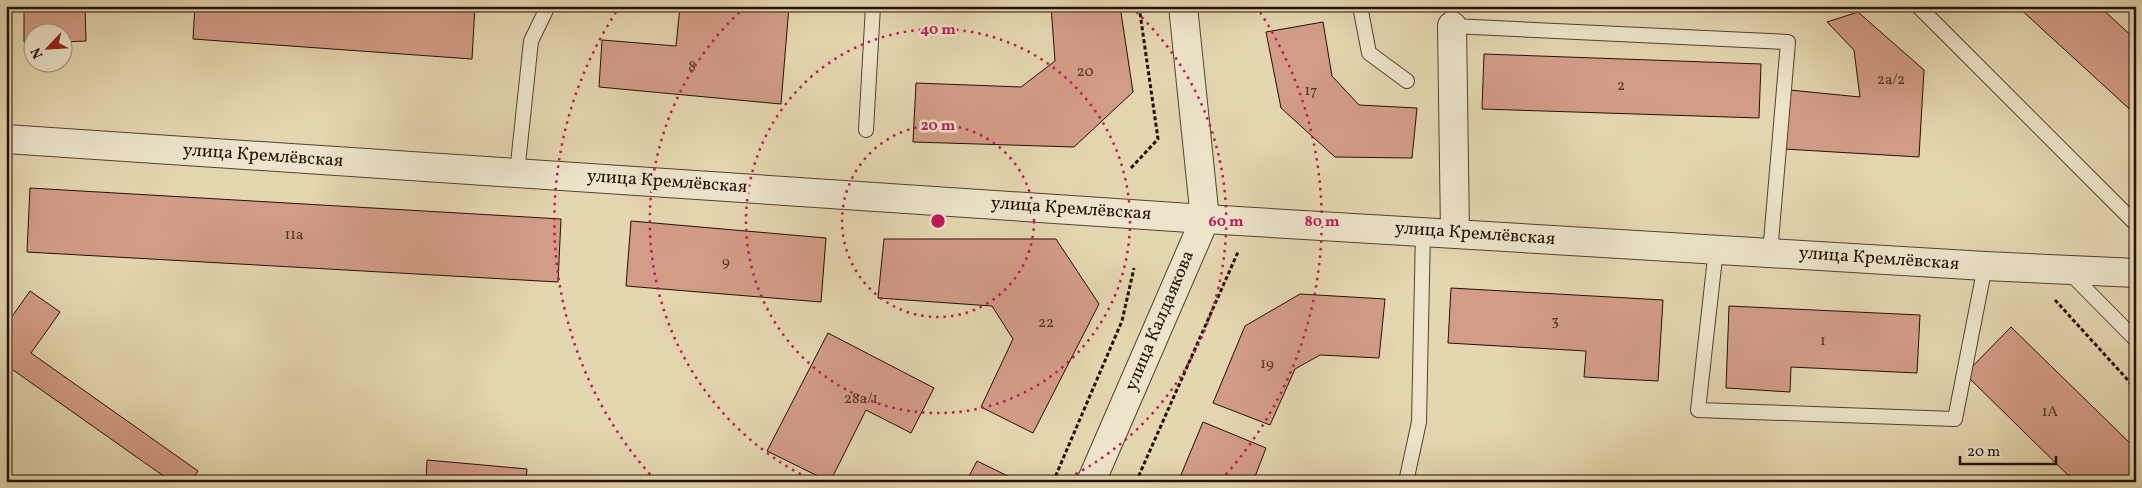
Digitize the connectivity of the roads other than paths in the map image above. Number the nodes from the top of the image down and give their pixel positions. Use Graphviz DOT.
graph roads {
  1 [pos="548,6"];
  2 [pos="873,6"];
  3 [pos="1183,6"];
  4 [pos="1360,6"];
  5 [pos="1918,6"];
  6 [pos="1452,26"];
  7 [pos="1407,81"];
  8 [pos="866,130"];
  9 [pos="6,139"];
  10 [pos="517,172"];
  11 [pos="1205,219"];
  12 [pos="2136,224"];
  13 [pos="1424,231"];
  14 [pos="1455,233"];
  15 [pos="1716,249"];
  16 [pos="1770,253"];
  17 [pos="1985,266"];
  18 [pos="2066,268"];
  19 [pos="2136,273"];
  20 [pos="2136,340"];
  21 [pos="1091,482"];
  22 [pos="1406,482"];
  1 -- 10 [label="lane"];
  2 -- 8 [label="lane"];
  3 -- 11 [label="street, улица Калдаякова"];
  4 -- 7 [label="lane"];
  5 -- 12 [label="lane"];
  6 -- 14 [label="street"];
  6 -- 16 [label="lane"];
  9 -- 10 [label="street, улица Кремлёвская"];
  10 -- 11 [label="street, улица Кремлёвская"];
  11 -- 13 [label="street, улица Кремлёвская"];
  11 -- 21 [label="street, улица Калдаякова"];
  13 -- 14 [label="street, улица Кремлёвская"];
  13 -- 22 [label="lane"];
  14 -- 15 [label="street, улица Кремлёвская"];
  15 -- 16 [label="street, улица Кремлёвская"];
  15 -- 17 [label="lane"];
  16 -- 17 [label="street, улица Кремлёвская"];
  17 -- 18 [label="street, улица Кремлёвская"];
  18 -- 19 [label="street, улица Кремлёвская"];
  18 -- 20 [label="lane"];
}
